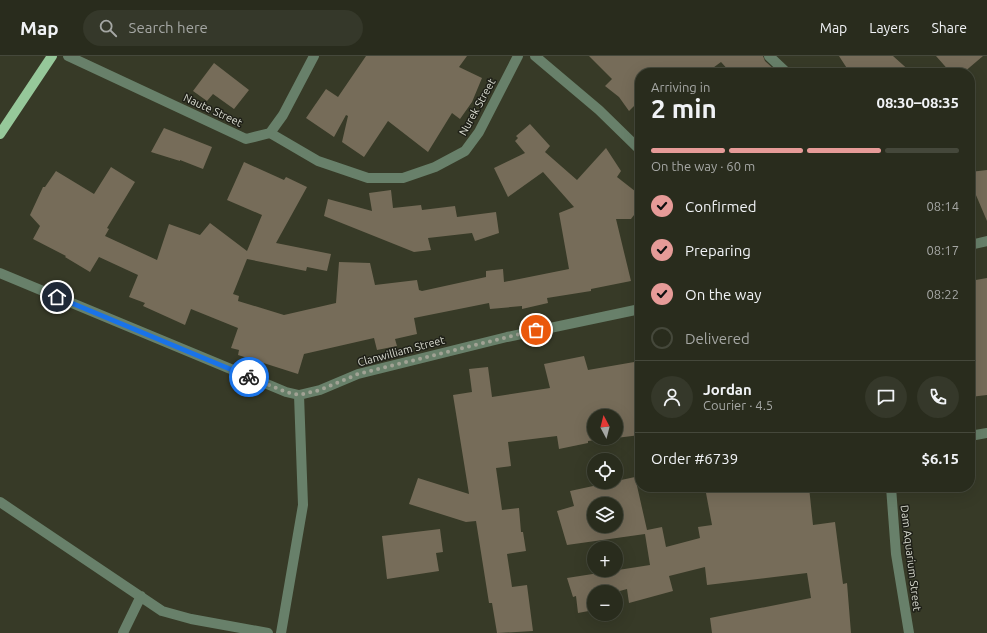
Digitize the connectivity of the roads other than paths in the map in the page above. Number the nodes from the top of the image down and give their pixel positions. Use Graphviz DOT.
graph roads {
  1 [pos="52,56"];
  2 [pos="68,56"];
  3 [pos="314,56"];
  4 [pos="518,56"];
  5 [pos="535,56"];
  6 [pos="769,56"];
  7 [pos="781,68"];
  8 [pos="270,133"];
  9 [pos="0,134"];
  10 [pos="635,145"];
  11 [pos="987,242"];
  12 [pos="975,244"];
  13 [pos="0,273"];
  14 [pos="635,310"];
  15 [pos="299,395"];
  16 [pos="987,433"];
  17 [pos="975,435"];
  18 [pos="891,492"];
  19 [pos="0,502"];
  20 [pos="141,596"];
  21 [pos="123,633"];
  22 [pos="268,633"];
  23 [pos="281,633"];
  24 [pos="909,633"];
  1 -- 9 [label="main road"];
  2 -- 8 [label="street, Naute Street"];
  3 -- 8 [label="street"];
  4 -- 8 [label="street, Nurek Street"];
  5 -- 10 [label="street"];
  6 -- 7 [label="street"];
  11 -- 12 [label="street"];
  13 -- 15 [label="street, Clanwilliam Street"];
  14 -- 15 [label="street, Clanwilliam Street"];
  15 -- 23 [label="street"];
  16 -- 17 [label="street"];
  18 -- 24 [label="street, Dam Aquarium Street"];
  19 -- 20 [label="street"];
  20 -- 21 [label="street"];
  20 -- 22 [label="street"];
}
